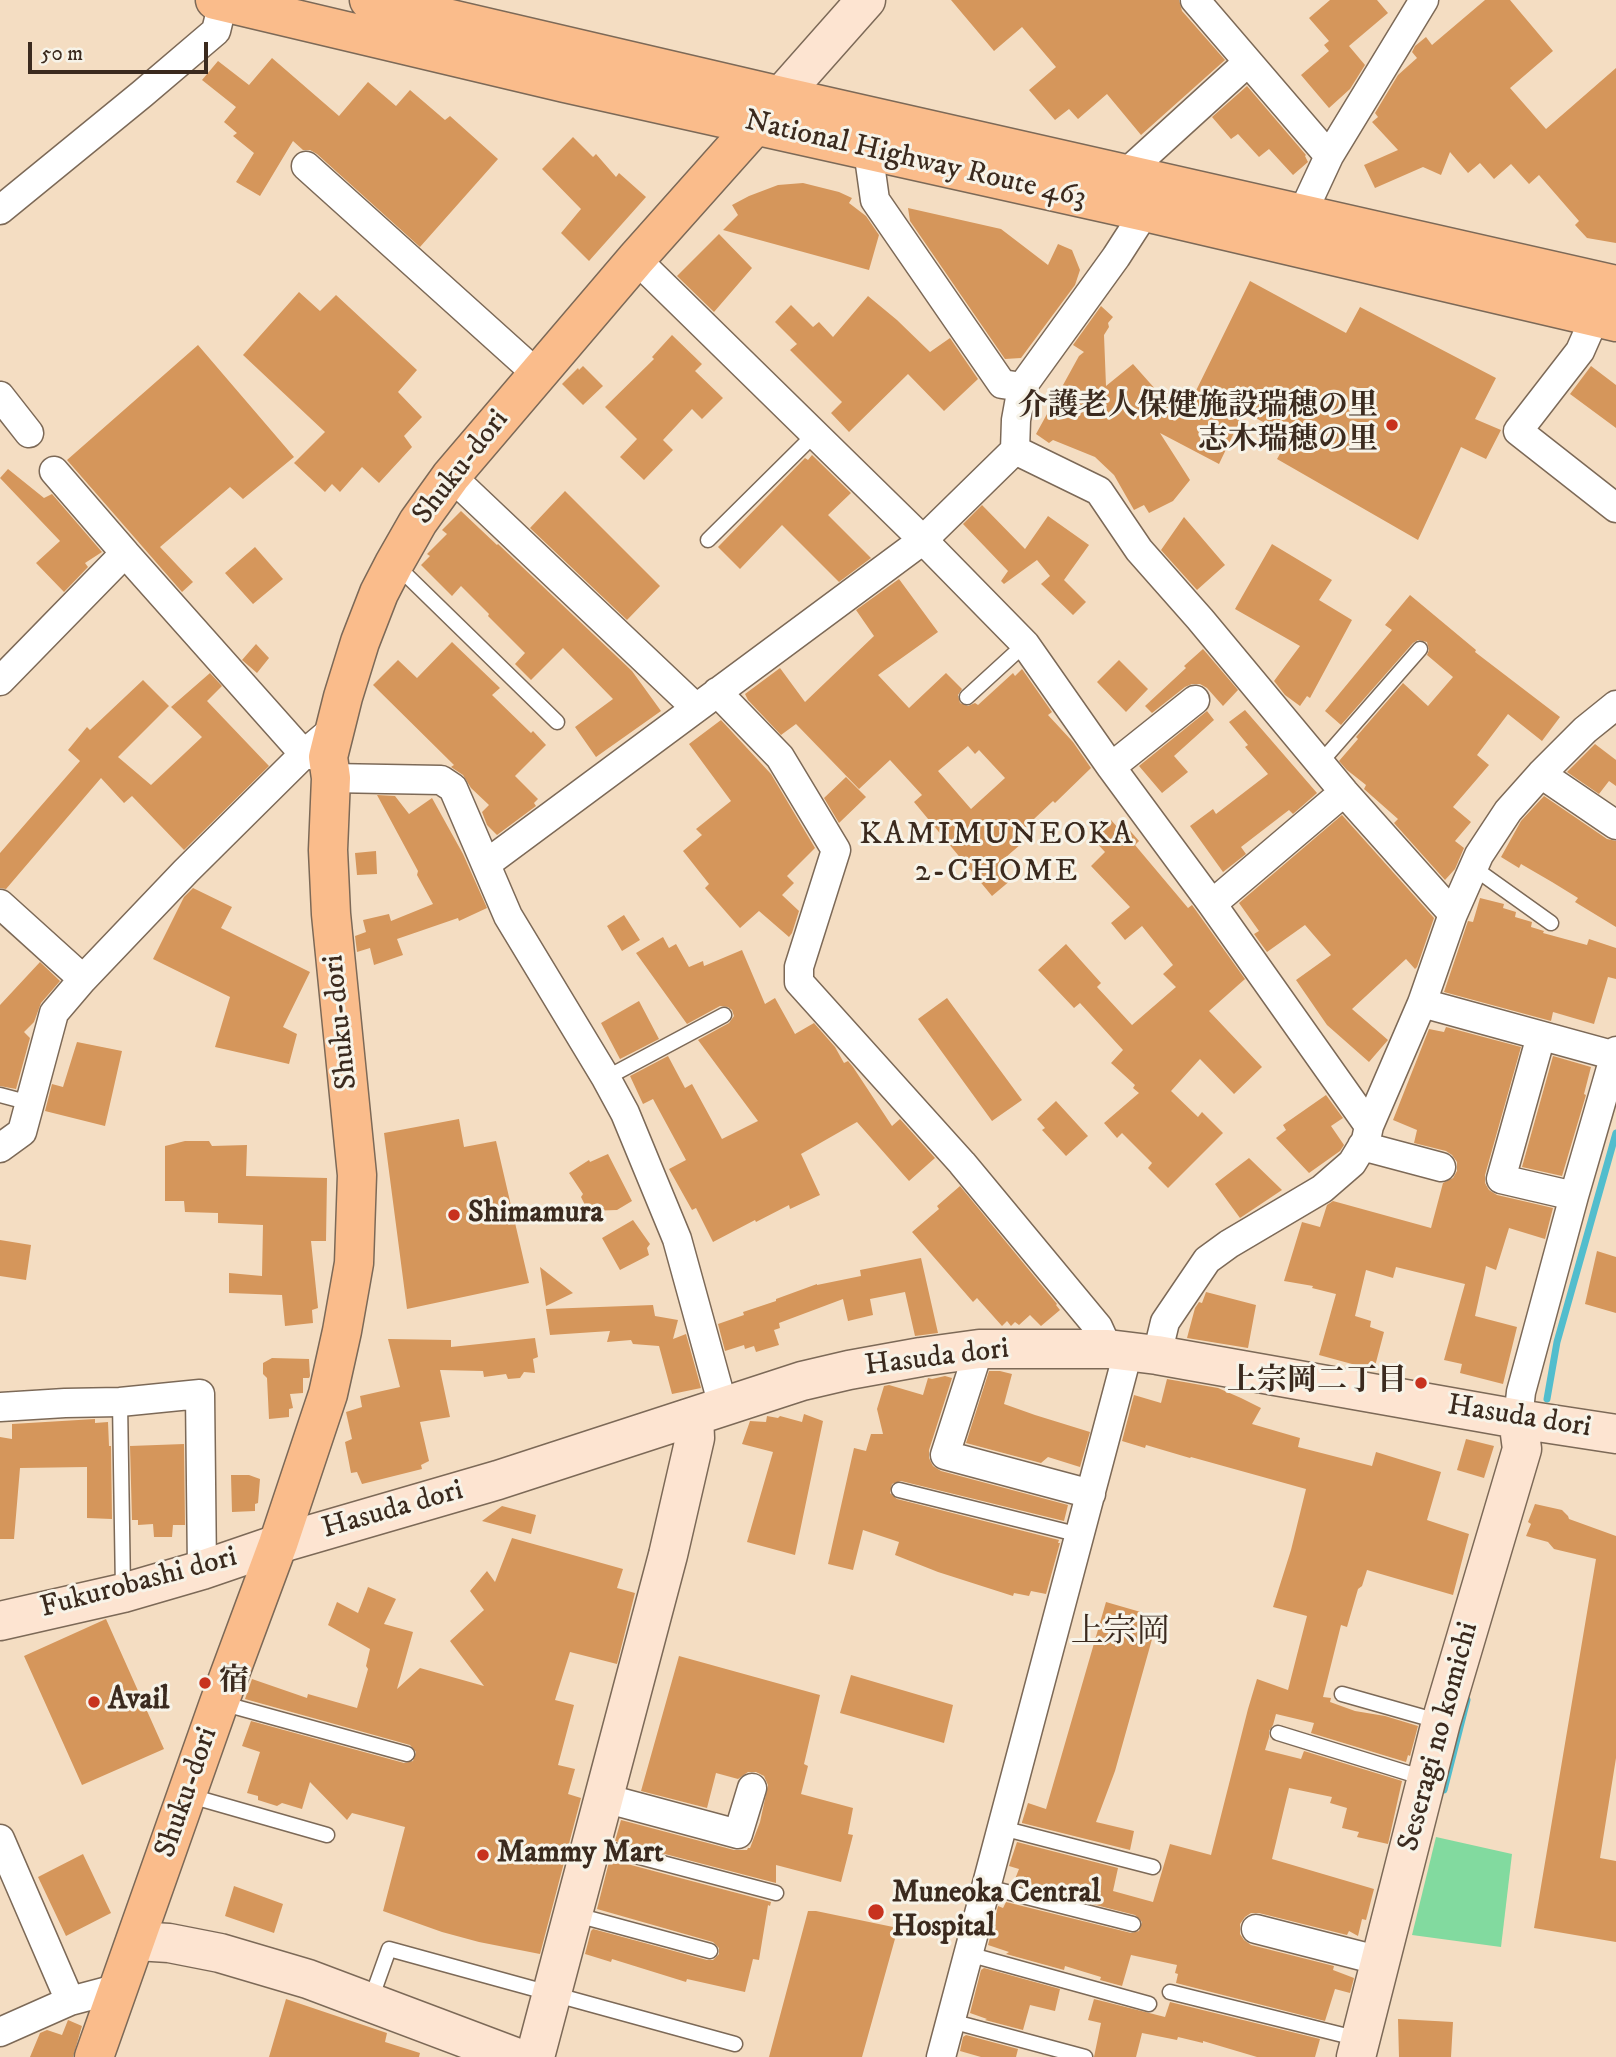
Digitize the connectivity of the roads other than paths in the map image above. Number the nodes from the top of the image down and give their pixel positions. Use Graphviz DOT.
graph roads {
  1 [pos="369,0"];
  2 [pos="866,0"];
  3 [pos="1195,0"];
  4 [pos="1424,0"];
  5 [pos="219,1"];
  6 [pos="1248,62"];
  7 [pos="781,96"];
  8 [pos="754,125"];
  9 [pos="868,150"];
  10 [pos="1328,156"];
  11 [pos="306,166"];
  12 [pos="1125,174"];
  13 [pos="0,210"];
  14 [pos="1145,212"];
  15 [pos="1302,214"];
  16 [pos="636,259"];
  17 [pos="1616,285"];
  18 [pos="1606,319"];
  19 [pos="537,374"];
  20 [pos="1022,387"];
  21 [pos="0,396"];
  22 [pos="30,433"];
  23 [pos="814,435"];
  24 [pos="1015,450"];
  25 [pos="54,471"];
  26 [pos="451,475"];
  27 [pos="1616,508"];
  28 [pos="708,540"];
  29 [pos="923,540"];
  30 [pos="125,553"];
  31 [pos="394,564"];
  32 [pos="1025,644"];
  33 [pos="1420,649"];
  34 [pos="0,681"];
  35 [pos="967,697"];
  36 [pos="706,700"];
  37 [pos="1195,700"];
  38 [pos="1616,705"];
  39 [pos="556,722"];
  40 [pos="325,754"];
  41 [pos="1321,762"];
  42 [pos="1111,767"];
  43 [pos="1541,775"];
  44 [pos="1344,792"];
  45 [pos="1616,825"];
  46 [pos="486,864"];
  47 [pos="1474,868"];
  48 [pos="0,904"];
  49 [pos="1212,904"];
  50 [pos="1453,914"];
  51 [pos="1551,923"];
  52 [pos="83,979"];
  53 [pos="1422,1003"];
  54 [pos="724,1015"];
  55 [pos="1541,1036"];
  56 [pos="1615,1054"];
  57 [pos="606,1078"];
  58 [pos="0,1095"];
  59 [pos="30,1103"];
  60 [pos="1365,1136"];
  61 [pos="0,1148"];
  62 [pos="1441,1167"];
  63 [pos="1574,1196"];
  64 [pos="979,1349"];
  65 [pos="1131,1352"];
  66 [pos="120,1402"];
  67 [pos="0,1407"];
  68 [pos="709,1411"];
  69 [pos="1518,1419"];
  70 [pos="1616,1434"];
  71 [pos="899,1490"];
  72 [pos="1091,1494"];
  73 [pos="1080,1535"];
  74 [pos="278,1544"];
  75 [pos="202,1570"];
  76 [pos="123,1593"];
  77 [pos="0,1621"];
  78 [pos="1342,1694"];
  79 [pos="219,1703"];
  80 [pos="1441,1722"];
  81 [pos="1278,1733"];
  82 [pos="407,1754"];
  83 [pos="1427,1779"];
  84 [pos="752,1788"];
  85 [pos="187,1795"];
  86 [pos="604,1798"];
  87 [pos="1002,1828"];
  88 [pos="327,1835"];
  89 [pos="0,1839"];
  90 [pos="591,1844"];
  91 [pos="1153,1867"];
  92 [pos="987,1887"];
  93 [pos="776,1893"];
  94 [pos="573,1914"];
  95 [pos="1133,1924"];
  96 [pos="1256,1929"];
  97 [pos="710,1951"];
  98 [pos="968,1954"];
  99 [pos="1381,1961"];
  100 [pos="126,1968"];
  101 [pos="1170,1992"];
  102 [pos="552,1995"];
  103 [pos="71,2001"];
  104 [pos="370,2003"];
  105 [pos="1149,2004"];
  106 [pos="951,2021"];
  107 [pos="0,2032"];
  108 [pos="735,2044"];
  109 [pos="1359,2048"];
  110 [pos="94,2057"];
  111 [pos="515,2057"];
  112 [pos="535,2057"];
  113 [pos="941,2057"];
  114 [pos="1085,2057"];
  1 -- 7 [label="main road, National Highway Route 463"];
  2 -- 7 [label="street"];
  3 -- 6 [label="street"];
  4 -- 10 [label="street"];
  5 -- 8 [label="main road, National Highway Route 463"];
  5 -- 13 [label="street"];
  6 -- 10 [label="street"];
  6 -- 12 [label="street"];
  7 -- 8 [label="main road, Shuku-dori"];
  7 -- 12 [label="main road, National Highway Route 463"];
  8 -- 9 [label="main road, National Highway Route 463"];
  8 -- 16 [label="main road, Shuku-dori"];
  9 -- 14 [label="main road, National Highway Route 463"];
  9 -- 20 [label="street"];
  10 -- 15 [label="street"];
  11 -- 19 [label="street"];
  12 -- 15 [label="main road, National Highway Route 463"];
  14 -- 18 [label="main road, National Highway Route 463"];
  14 -- 20 [label="street"];
  15 -- 17 [label="main road, National Highway Route 463"];
  16 -- 19 [label="main road, Shuku-dori"];
  16 -- 23 [label="street"];
  18 -- 27 [label="street"];
  19 -- 26 [label="main road, Shuku-dori"];
  20 -- 24 [label="street"];
  21 -- 22 [label="street"];
  23 -- 28 [label="lane"];
  23 -- 29 [label="street"];
  24 -- 29 [label="street"];
  24 -- 41 [label="street"];
  25 -- 30 [label="street"];
  26 -- 31 [label="main road, Shuku-dori"];
  26 -- 36 [label="street"];
  29 -- 32 [label="street"];
  29 -- 36 [label="street"];
  30 -- 34 [label="street"];
  30 -- 40 [label="street"];
  31 -- 39 [label="lane"];
  31 -- 40 [label="main road, Shuku-dori"];
  32 -- 35 [label="lane"];
  32 -- 42 [label="street"];
  33 -- 41 [label="lane"];
  36 -- 46 [label="street"];
  36 -- 65 [label="street"];
  37 -- 42 [label="street"];
  38 -- 43 [label="street"];
  40 -- 46 [label="street"];
  40 -- 52 [label="street"];
  40 -- 74 [label="main road, Shuku-dori"];
  41 -- 44 [label="street"];
  42 -- 49 [label="street"];
  43 -- 45 [label="street"];
  43 -- 47 [label="street"];
  44 -- 49 [label="street"];
  44 -- 50 [label="street"];
  46 -- 57 [label="street"];
  47 -- 50 [label="street"];
  47 -- 51 [label="lane"];
  48 -- 52 [label="street"];
  49 -- 60 [label="street"];
  50 -- 53 [label="street"];
  52 -- 59 [label="street"];
  53 -- 55 [label="street"];
  53 -- 60 [label="street"];
  54 -- 57 [label="lane"];
  55 -- 56 [label="street"];
  55 -- 63 [label="street"];
  56 -- 63 [label="street"];
  57 -- 68 [label="street"];
  58 -- 59 [label="lane"];
  59 -- 61 [label="street"];
  60 -- 62 [label="street"];
  60 -- 65 [label="street"];
  63 -- 69 [label="street"];
  64 -- 65 [label="street, Hasuda dori"];
  64 -- 68 [label="street, Hasuda dori"];
  64 -- 72 [label="street"];
  65 -- 69 [label="street, Hasuda dori"];
  65 -- 72 [label="street"];
  66 -- 67 [label="street"];
  66 -- 75 [label="street"];
  66 -- 76 [label="lane"];
  68 -- 74 [label="street, Hasuda dori"];
  68 -- 86 [label="street"];
  69 -- 70 [label="street, Hasuda dori"];
  69 -- 80 [label="street, Seseragi no komichi"];
  71 -- 73 [label="lane"];
  72 -- 73 [label="street"];
  73 -- 87 [label="street"];
  74 -- 75 [label="street, Fukurobashi dori"];
  74 -- 79 [label="main road, Shuku-dori"];
  75 -- 76 [label="street, Fukurobashi dori"];
  76 -- 77 [label="street, Fukurobashi dori"];
  78 -- 80 [label="lane"];
  79 -- 82 [label="lane"];
  79 -- 85 [label="main road, Shuku-dori"];
  80 -- 83 [label="street, Seseragi no komichi"];
  81 -- 83 [label="lane"];
  83 -- 99 [label="street, Seseragi no komichi"];
  84 -- 86 [label="street"];
  85 -- 88 [label="lane"];
  85 -- 100 [label="main road, Shuku-dori"];
  86 -- 90 [label="street"];
  87 -- 91 [label="lane"];
  87 -- 92 [label="street"];
  89 -- 103 [label="street"];
  90 -- 93 [label="lane"];
  90 -- 94 [label="street"];
  92 -- 95 [label="lane"];
  92 -- 98 [label="street"];
  94 -- 97 [label="lane"];
  94 -- 102 [label="street"];
  96 -- 99 [label="street"];
  98 -- 105 [label="lane"];
  98 -- 106 [label="street"];
  99 -- 109 [label="street, Seseragi no komichi"];
  100 -- 103 [label="street"];
  100 -- 104 [label="street"];
  100 -- 110 [label="main road, Shuku-dori"];
  101 -- 109 [label="lane"];
  102 -- 104 [label="lane"];
  102 -- 108 [label="lane"];
  102 -- 112 [label="street"];
  103 -- 107 [label="street"];
  104 -- 111 [label="street"];
  106 -- 113 [label="street"];
  106 -- 114 [label="lane"];
}
